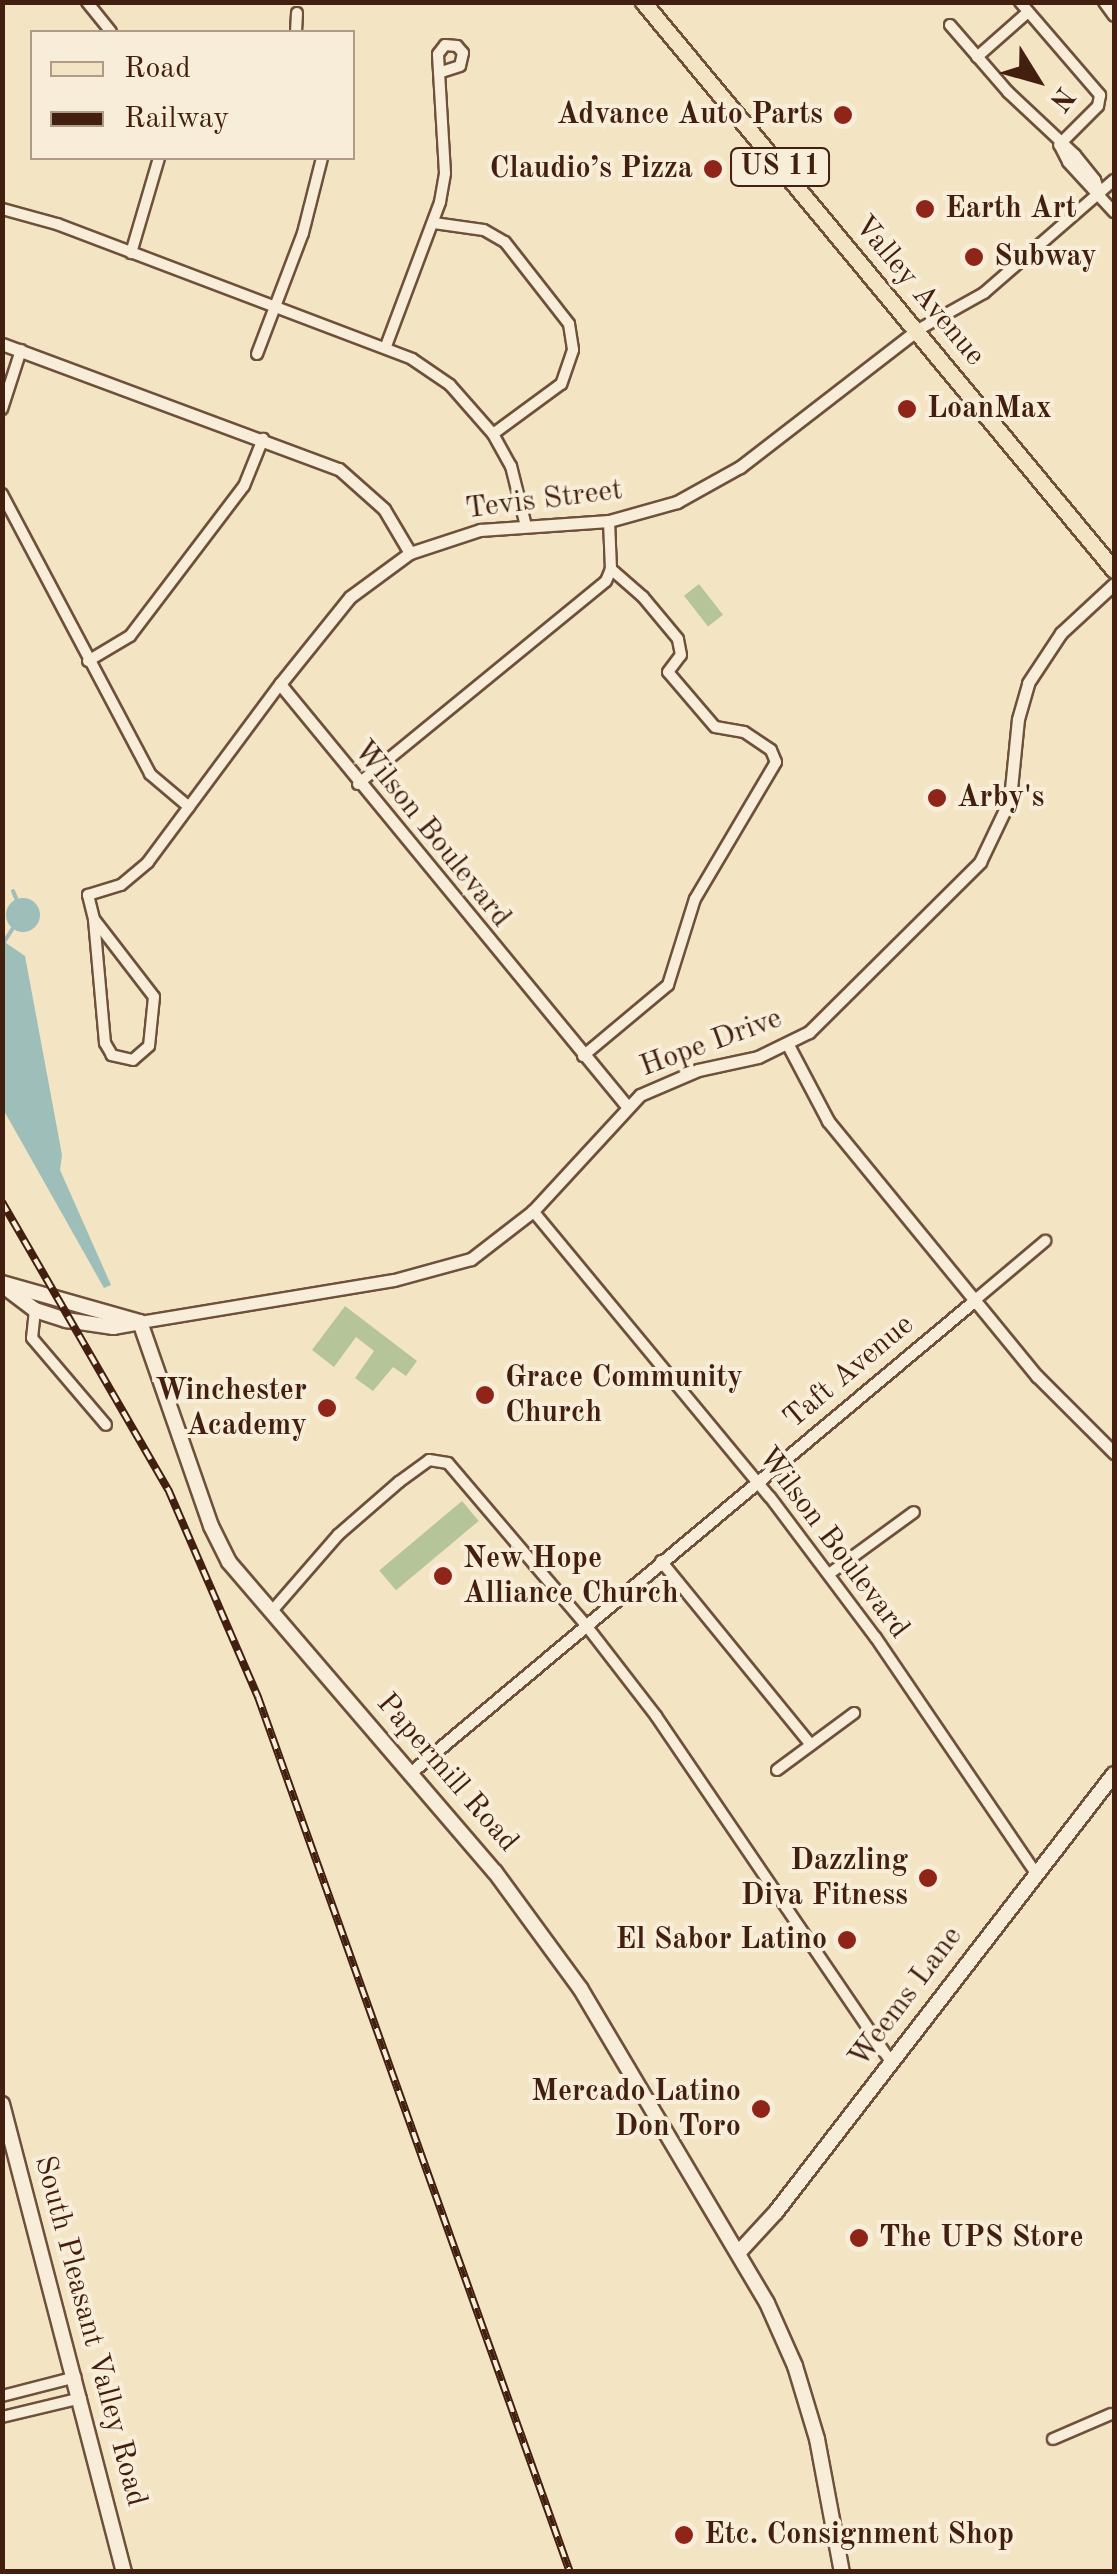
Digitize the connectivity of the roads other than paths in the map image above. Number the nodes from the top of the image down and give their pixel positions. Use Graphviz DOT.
graph roads {
  1 [pos="86,2"];
  2 [pos="643,2"];
  3 [pos="1104,2"];
  4 [pos="1024,7"];
  5 [pos="297,13"];
  6 [pos="1114,16"];
  7 [pos="950,25"];
  8 [pos="109,30"];
  9 [pos="296,30"];
  10 [pos="977,57"];
  11 [pos="439,73"];
  12 [pos="1059,145"];
  13 [pos="158,160"];
  14 [pos="321,160"];
  15 [pos="1114,180"];
  16 [pos="1100,194"];
  17 [pos="2,208"];
  18 [pos="1114,212"];
  19 [pos="434,223"];
  20 [pos="131,253"];
  21 [pos="278,307"];
  22 [pos="916,331"];
  23 [pos="2,344"];
  24 [pos="386,346"];
  25 [pos="21,350"];
  26 [pos="258,354"];
  27 [pos="2,409"];
  28 [pos="494,434"];
  29 [pos="263,439"];
  30 [pos="2,494"];
  31 [pos="610,521"];
  32 [pos="526,526"];
  33 [pos="410,553"];
  34 [pos="611,569"];
  35 [pos="1114,570"];
  36 [pos="1114,584"];
  37 [pos="88,661"];
  38 [pos="280,684"];
  39 [pos="358,784"];
  40 [pos="189,807"];
  41 [pos="94,919"];
  42 [pos="788,1045"];
  43 [pos="583,1056"];
  44 [pos="626,1105"];
  45 [pos="533,1212"];
  46 [pos="1046,1242"];
  47 [pos="2,1284"];
  48 [pos="975,1300"];
  49 [pos="34,1310"];
  50 [pos="140,1322"];
  51 [pos="106,1425"];
  52 [pos="1114,1453"];
  53 [pos="757,1481"];
  54 [pos="914,1512"];
  55 [pos="661,1561"];
  56 [pos="829,1574"];
  57 [pos="272,1611"];
  58 [pos="585,1624"];
  59 [pos="854,1713"];
  60 [pos="811,1745"];
  61 [pos="777,1770"];
  62 [pos="410,1774"];
  63 [pos="1114,1774"];
  64 [pos="1036,1873"];
  65 [pos="891,2062"];
  66 [pos="2,2104"];
  67 [pos="740,2251"];
  68 [pos="76,2377"];
  69 [pos="2,2396"];
  70 [pos="81,2398"];
  71 [pos="1112,2414"];
  72 [pos="2,2417"];
  73 [pos="1053,2440"];
  74 [pos="124,2572"];
  75 [pos="842,2572"];
  1 -- 8 [label="street"];
  2 -- 22 [label="main road, Valley Avenue / US 11"];
  3 -- 6 [label="street"];
  4 -- 10 [label="street"];
  4 -- 12 [label="street"];
  5 -- 9 [label="street"];
  7 -- 10 [label="street"];
  10 -- 12 [label="street"];
  11 -- 19 [label="street"];
  12 -- 16 [label="street"];
  13 -- 20 [label="street"];
  14 -- 21 [label="street"];
  15 -- 16 [label="street, Tevis Street"];
  16 -- 18 [label="street"];
  16 -- 22 [label="street, Tevis Street"];
  17 -- 20 [label="street"];
  19 -- 24 [label="street"];
  19 -- 28 [label="street"];
  20 -- 21 [label="street"];
  21 -- 24 [label="street"];
  21 -- 26 [label="street"];
  22 -- 31 [label="street, Tevis Street"];
  22 -- 35 [label="main road, Valley Avenue / US 11"];
  23 -- 25 [label="street"];
  24 -- 28 [label="street"];
  25 -- 27 [label="street"];
  25 -- 29 [label="street"];
  28 -- 32 [label="street"];
  29 -- 33 [label="street"];
  29 -- 37 [label="street"];
  30 -- 37 [label="street"];
  31 -- 32 [label="street, Tevis Street"];
  31 -- 34 [label="street"];
  32 -- 33 [label="street, Tevis Street"];
  33 -- 38 [label="street, Tevis Street"];
  34 -- 39 [label="street"];
  34 -- 43 [label="street"];
  36 -- 42 [label="street, Hope Drive"];
  37 -- 40 [label="street"];
  38 -- 39 [label="street, Wilson Boulevard"];
  38 -- 40 [label="street, Tevis Street"];
  39 -- 43 [label="street, Wilson Boulevard"];
  40 -- 41 [label="street, Tevis Street"];
  41 -- 41 [label="street"];
  42 -- 44 [label="street, Hope Drive"];
  42 -- 48 [label="street"];
  43 -- 44 [label="street, Wilson Boulevard"];
  44 -- 45 [label="street, Hope Drive"];
  45 -- 50 [label="street, Hope Drive"];
  45 -- 53 [label="street, Wilson Boulevard"];
  46 -- 48 [label="street, Taft Avenue"];
  47 -- 49 [label="main road"];
  47 -- 50 [label="main road"];
  48 -- 52 [label="street"];
  48 -- 53 [label="street, Taft Avenue"];
  49 -- 50 [label="main road"];
  49 -- 51 [label="street"];
  50 -- 57 [label="main road, Papermill Road"];
  53 -- 55 [label="street, Taft Avenue"];
  53 -- 56 [label="street, Wilson Boulevard"];
  54 -- 56 [label="street"];
  55 -- 58 [label="street, Taft Avenue"];
  55 -- 60 [label="street"];
  56 -- 64 [label="street, Wilson Boulevard"];
  57 -- 58 [label="street"];
  57 -- 62 [label="main road, Papermill Road"];
  58 -- 62 [label="street, Taft Avenue"];
  58 -- 65 [label="street"];
  59 -- 60 [label="street"];
  60 -- 61 [label="street"];
  62 -- 67 [label="main road, Papermill Road"];
  63 -- 64 [label="main road, Weems Lane"];
  64 -- 65 [label="main road, Weems Lane"];
  65 -- 67 [label="main road, Weems Lane"];
  66 -- 68 [label="main road, South Pleasant Valley Road"];
  67 -- 75 [label="main road, Papermill Road"];
  68 -- 69 [label="street"];
  68 -- 70 [label="main road, South Pleasant Valley Road"];
  70 -- 72 [label="street"];
  70 -- 74 [label="main road, South Pleasant Valley Road"];
  71 -- 73 [label="street"];
}
